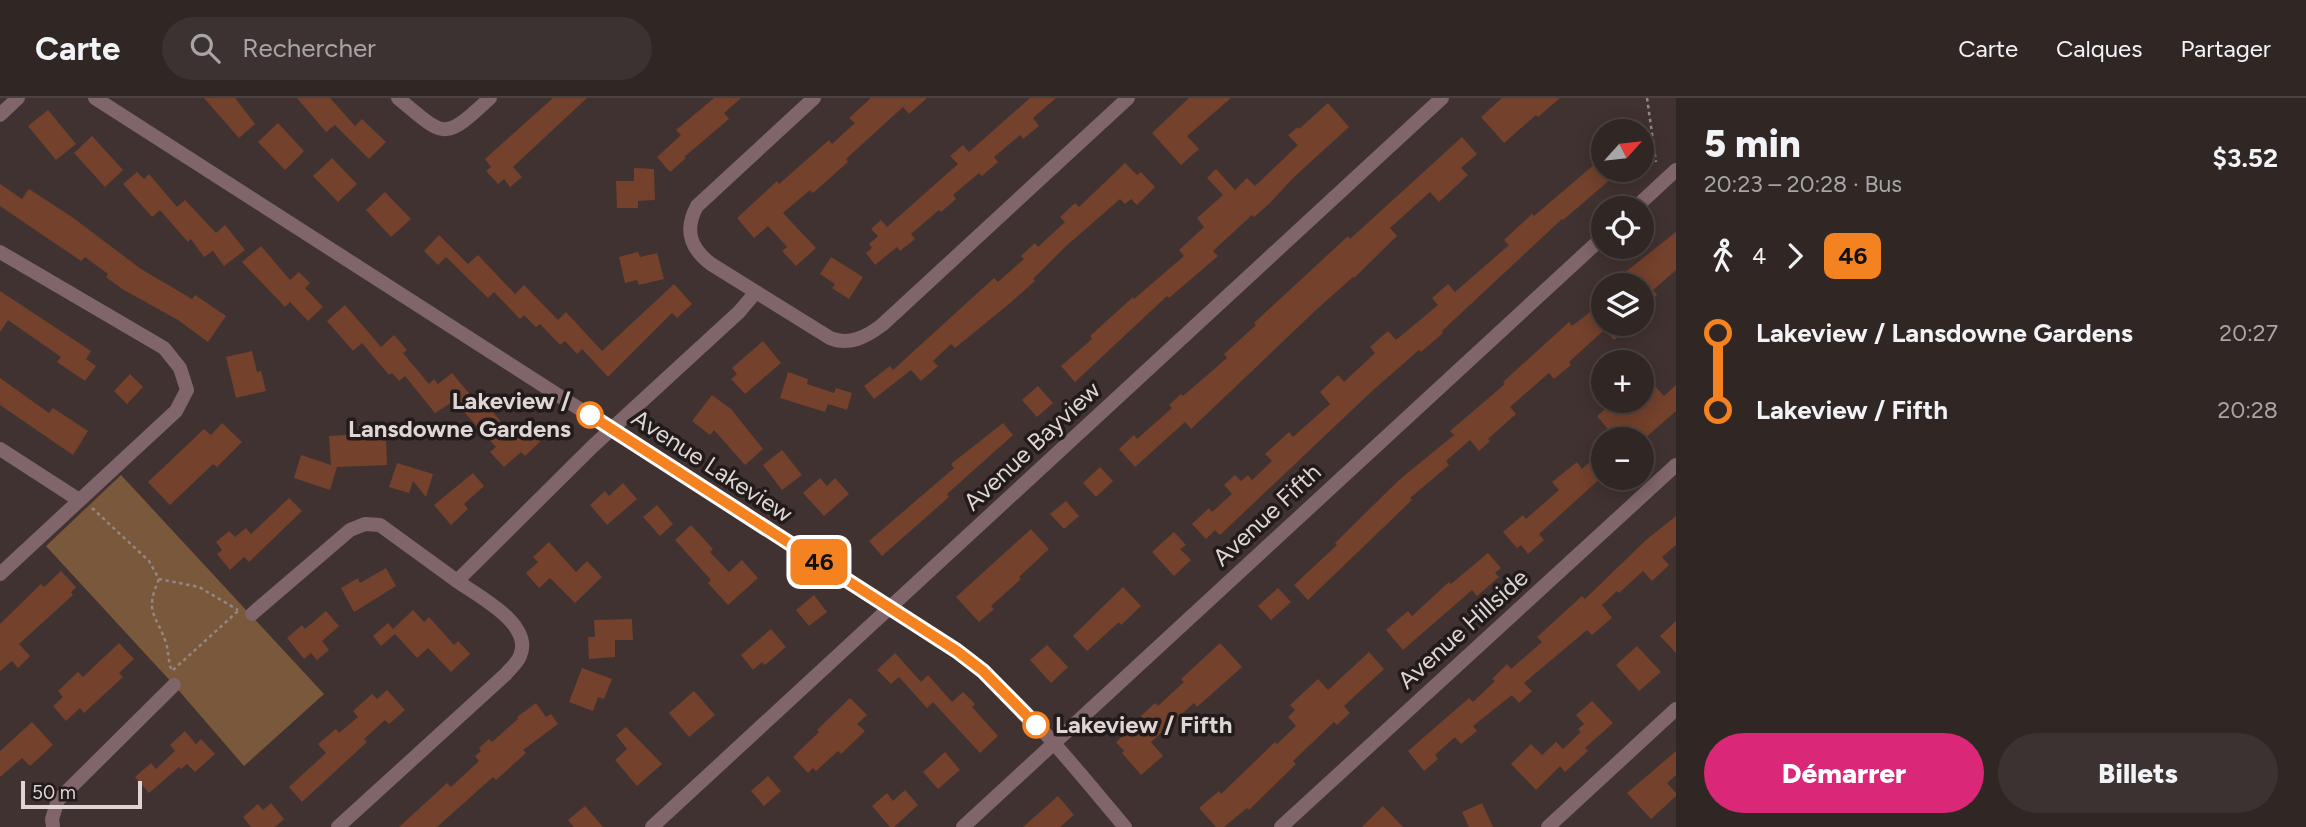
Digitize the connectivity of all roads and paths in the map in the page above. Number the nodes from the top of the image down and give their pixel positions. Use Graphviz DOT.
graph roads {
  1 [pos="18,98"];
  2 [pos="95,98"];
  3 [pos="398,98"];
  4 [pos="490,98"];
  5 [pos="814,98"];
  6 [pos="1128,98"];
  7 [pos="1442,98"];
  8 [pos="1647,98"];
  9 [pos="0,115"];
  10 [pos="1656,162"];
  11 [pos="1676,170"];
  12 [pos="1647,196"];
  13 [pos="1591,248"];
  14 [pos="0,252"];
  15 [pos="756,292"];
  16 [pos="611,429"];
  17 [pos="0,449"];
  18 [pos="1676,465"];
  19 [pos="85,503"];
  20 [pos="0,574"];
  21 [pos="159,579"];
  22 [pos="457,581"];
  23 [pos="890,607"];
  24 [pos="244,610"];
  25 [pos="171,677"];
  26 [pos="1676,709"];
  27 [pos="1053,743"];
  28 [pos="53,827"];
  29 [pos="338,827"];
  30 [pos="652,827"];
  31 [pos="963,827"];
  32 [pos="1125,827"];
  33 [pos="1281,827"];
  34 [pos="1548,827"];
  1 -- 9 [label="street"];
  2 -- 16 [label="street, Avenue Lakeview"];
  3 -- 4 [label="street"];
  5 -- 15 [label="street"];
  6 -- 15 [label="street"];
  7 -- 23 [label="street, Avenue Bayview"];
  8 -- 10 [label="path"];
  11 -- 12 [label="street"];
  13 -- 27 [label="street, Avenue Fifth"];
  14 -- 19 [label="street"];
  15 -- 16 [label="street"];
  16 -- 22 [label="street"];
  16 -- 23 [label="street, Avenue Lakeview"];
  17 -- 19 [label="street"];
  18 -- 33 [label="street, Avenue Hillside"];
  19 -- 20 [label="street"];
  19 -- 21 [label="path"];
  21 -- 24 [label="path"];
  21 -- 25 [label="path"];
  22 -- 24 [label="street"];
  22 -- 29 [label="street"];
  23 -- 27 [label="street, Avenue Lakeview"];
  23 -- 30 [label="street, Avenue Bayview"];
  24 -- 25 [label="path"];
  25 -- 28 [label="street"];
  26 -- 34 [label="street"];
  27 -- 31 [label="street, Avenue Fifth"];
  27 -- 32 [label="street, Avenue Lakeview"];
}
